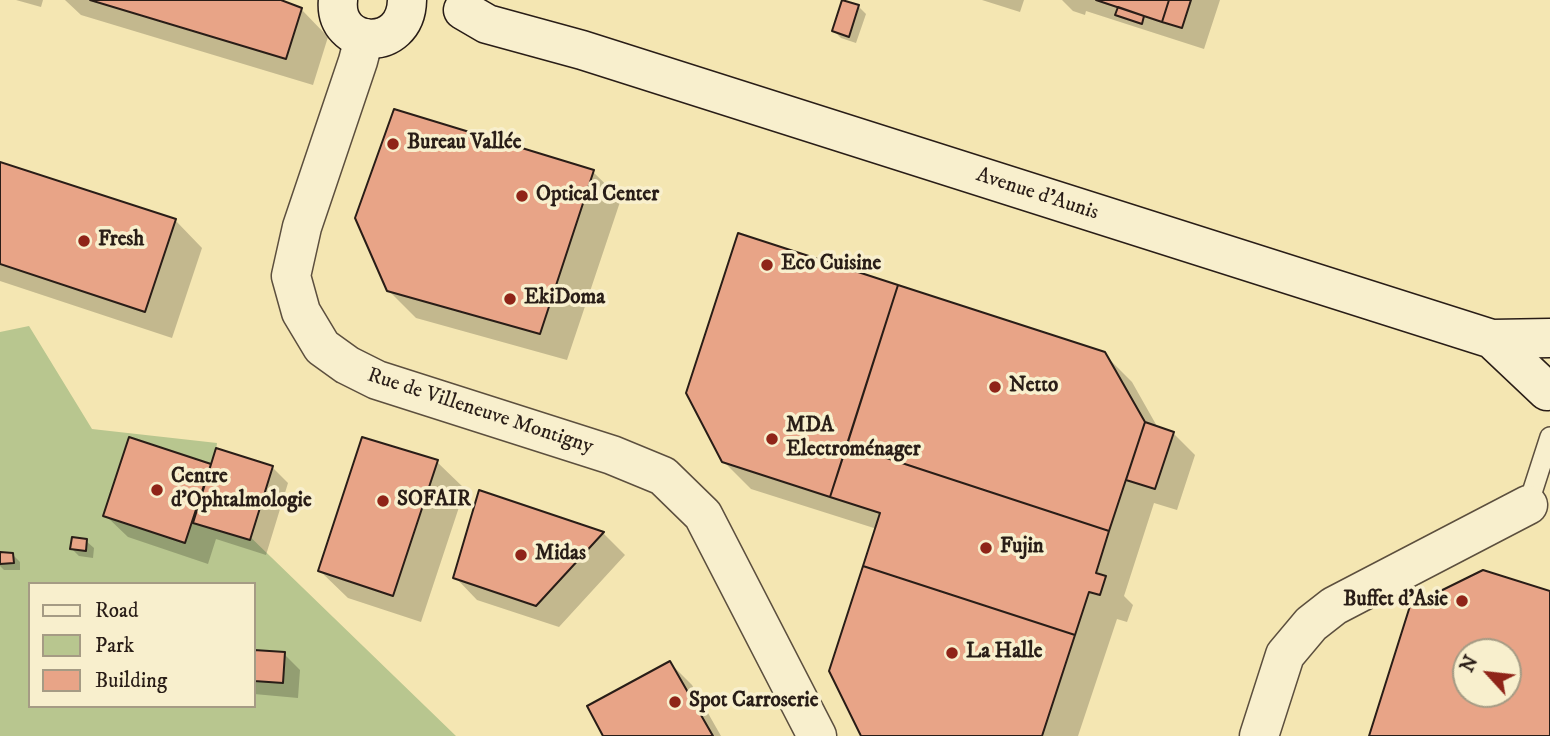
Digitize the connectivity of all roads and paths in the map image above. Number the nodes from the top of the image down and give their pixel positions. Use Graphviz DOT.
graph roads {
  1 [pos="501,0"];
  2 [pos="336,2"];
  3 [pos="425,13"];
  4 [pos="582,50"];
  5 [pos="1550,338"];
  6 [pos="1492,339"];
  7 [pos="1549,389"];
  8 [pos="1550,437"];
  9 [pos="1539,500"];
  10 [pos="817,736"];
  11 [pos="1259,736"];
  1 -- 4 [label="main road, Avenue d'Aunis"];
  2 -- 3 [label="main road, Avenue d'Aunis"];
  3 -- 4 [label="main road, Avenue d'Aunis"];
  3 -- 10 [label="main road, Rue de Villeneuve Montigny"];
  4 -- 6 [label="main road, Avenue d'Aunis"];
  5 -- 6 [label="main road, Avenue d'Aunis"];
  6 -- 7 [label="main road, Avenue d'Aunis"];
  8 -- 9 [label="lane"];
  9 -- 11 [label="main road"];
}
